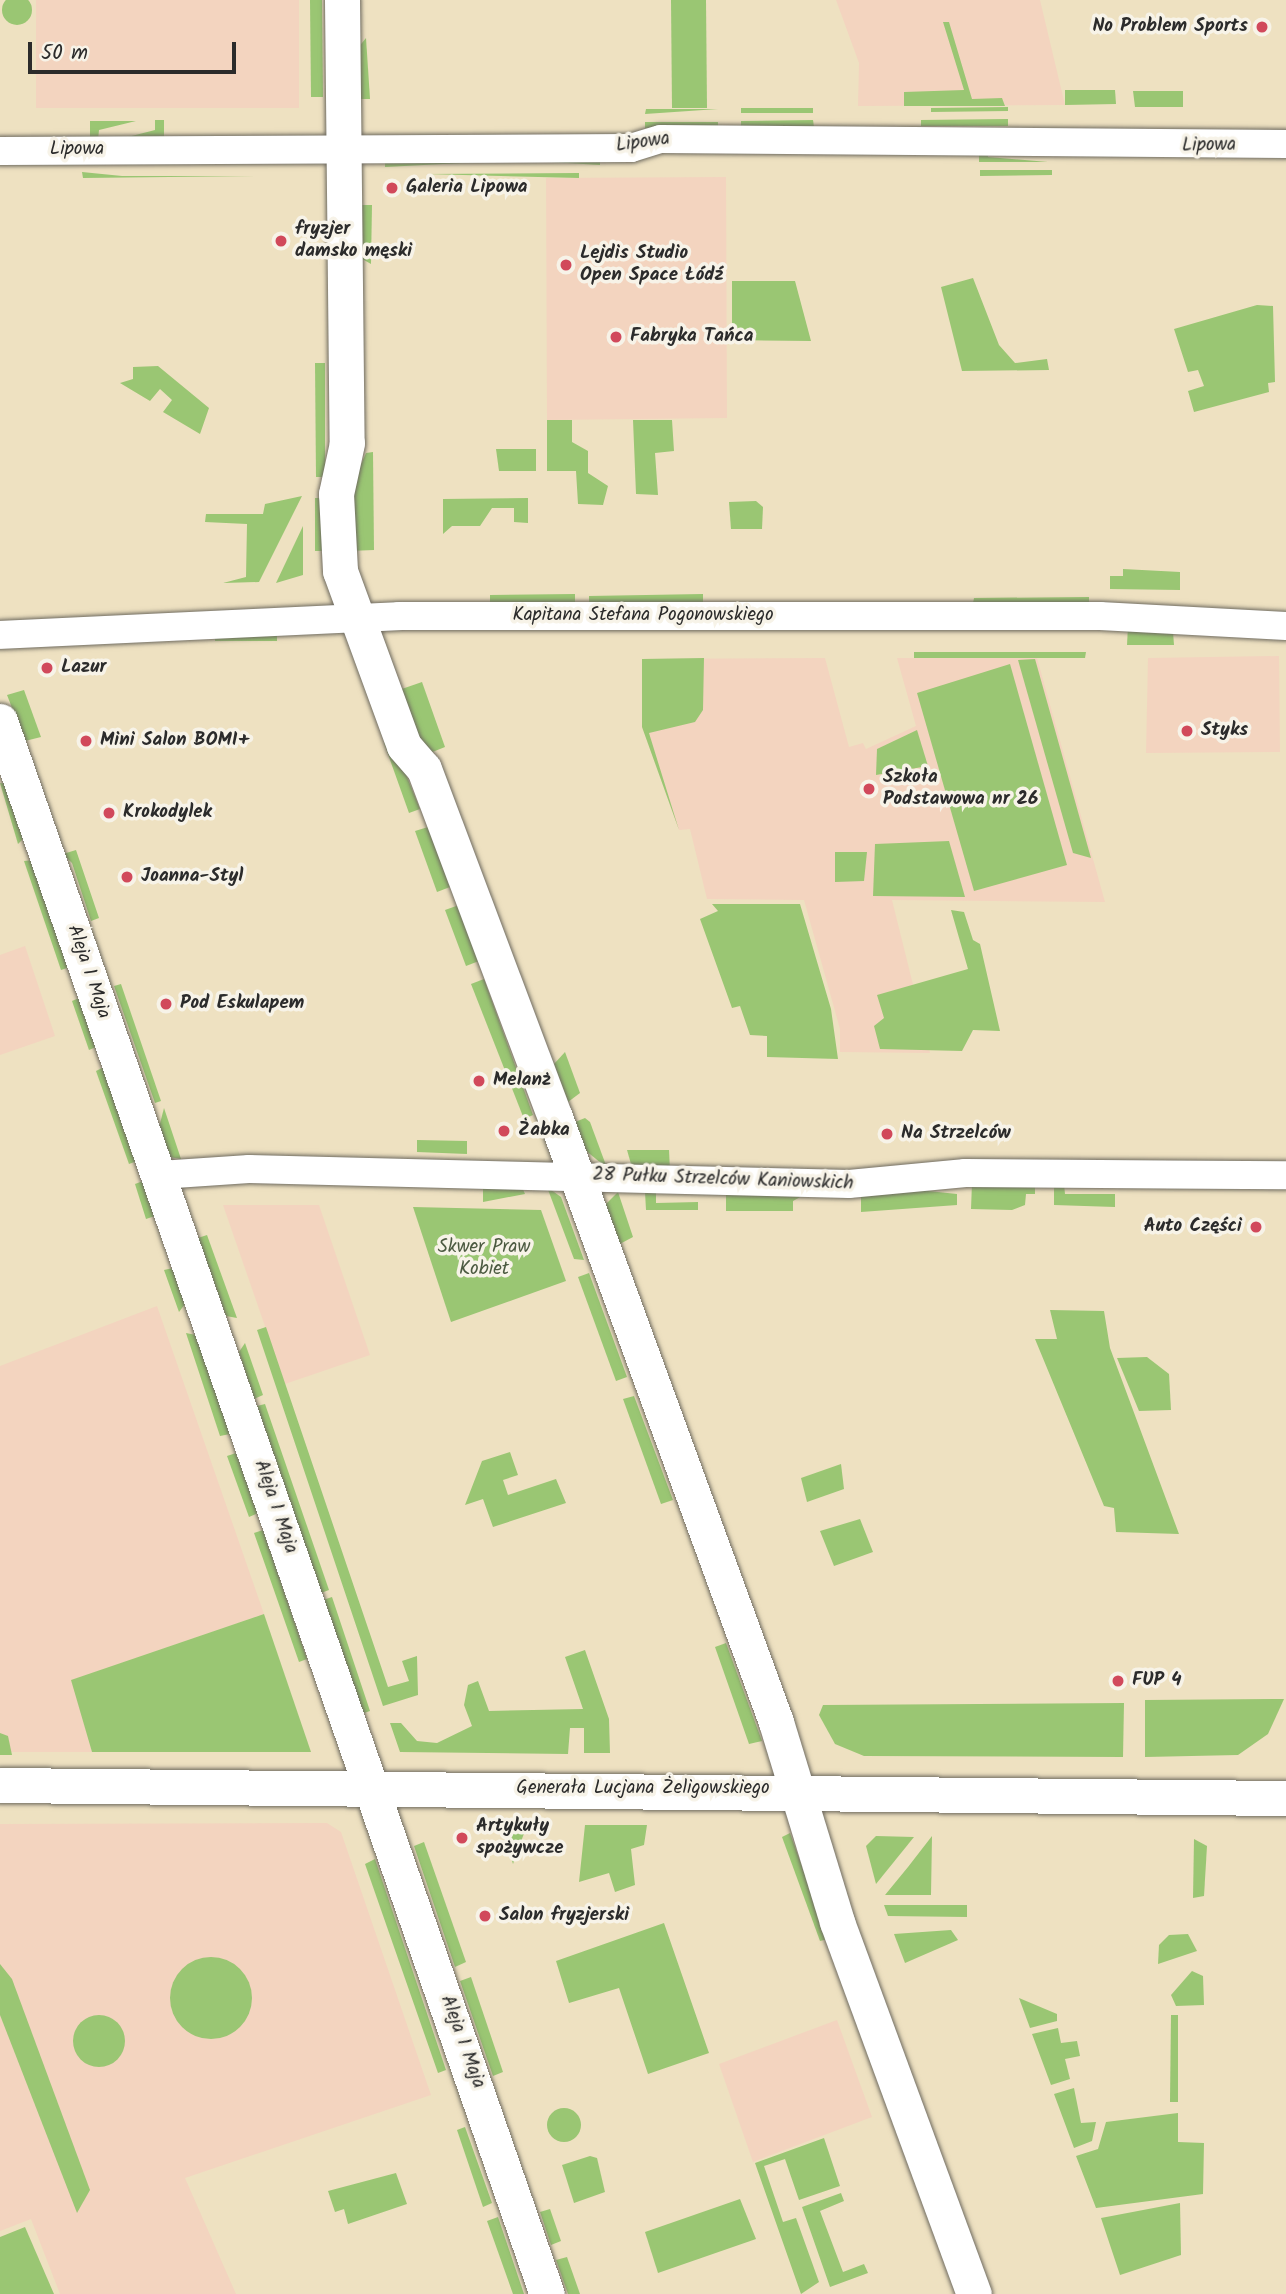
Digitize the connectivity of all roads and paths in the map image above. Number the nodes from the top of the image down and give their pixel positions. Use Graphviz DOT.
graph roads {
  1 [pos="342,0"];
  2 [pos="1286,144"];
  3 [pos="344,150"];
  4 [pos="0,151"];
  5 [pos="358,622"];
  6 [pos="1286,626"];
  7 [pos="0,635"];
  8 [pos="0,721"];
  9 [pos="160,1175"];
  10 [pos="576,1175"];
  11 [pos="1286,1175"];
  12 [pos="0,1786"];
  13 [pos="795,1788"];
  14 [pos="373,1789"];
  15 [pos="1286,1798"];
  16 [pos="547,2294"];
  17 [pos="974,2294"];
  1 -- 3 [label="street"];
  2 -- 3 [label="street, Lipowa"];
  3 -- 4 [label="street, Lipowa"];
  3 -- 5 [label="street"];
  5 -- 6 [label="street, Kapitana Stefana Pogonowskiego"];
  5 -- 7 [label="street, Kapitana Stefana Pogonowskiego"];
  5 -- 10 [label="street"];
  8 -- 9 [label="street, Aleja 1 Maja"];
  9 -- 10 [label="street, 28 Pułku Strzelców Kaniowskich"];
  9 -- 14 [label="street, Aleja 1 Maja"];
  10 -- 11 [label="street, 28 Pułku Strzelców Kaniowskich"];
  10 -- 13 [label="street"];
  12 -- 14 [label="street, Generała Lucjana Żeligowskiego"];
  13 -- 14 [label="street, Generała Lucjana Żeligowskiego"];
  13 -- 15 [label="street, Generała Lucjana Żeligowskiego"];
  13 -- 17 [label="street"];
  14 -- 16 [label="street, Aleja 1 Maja"];
}
